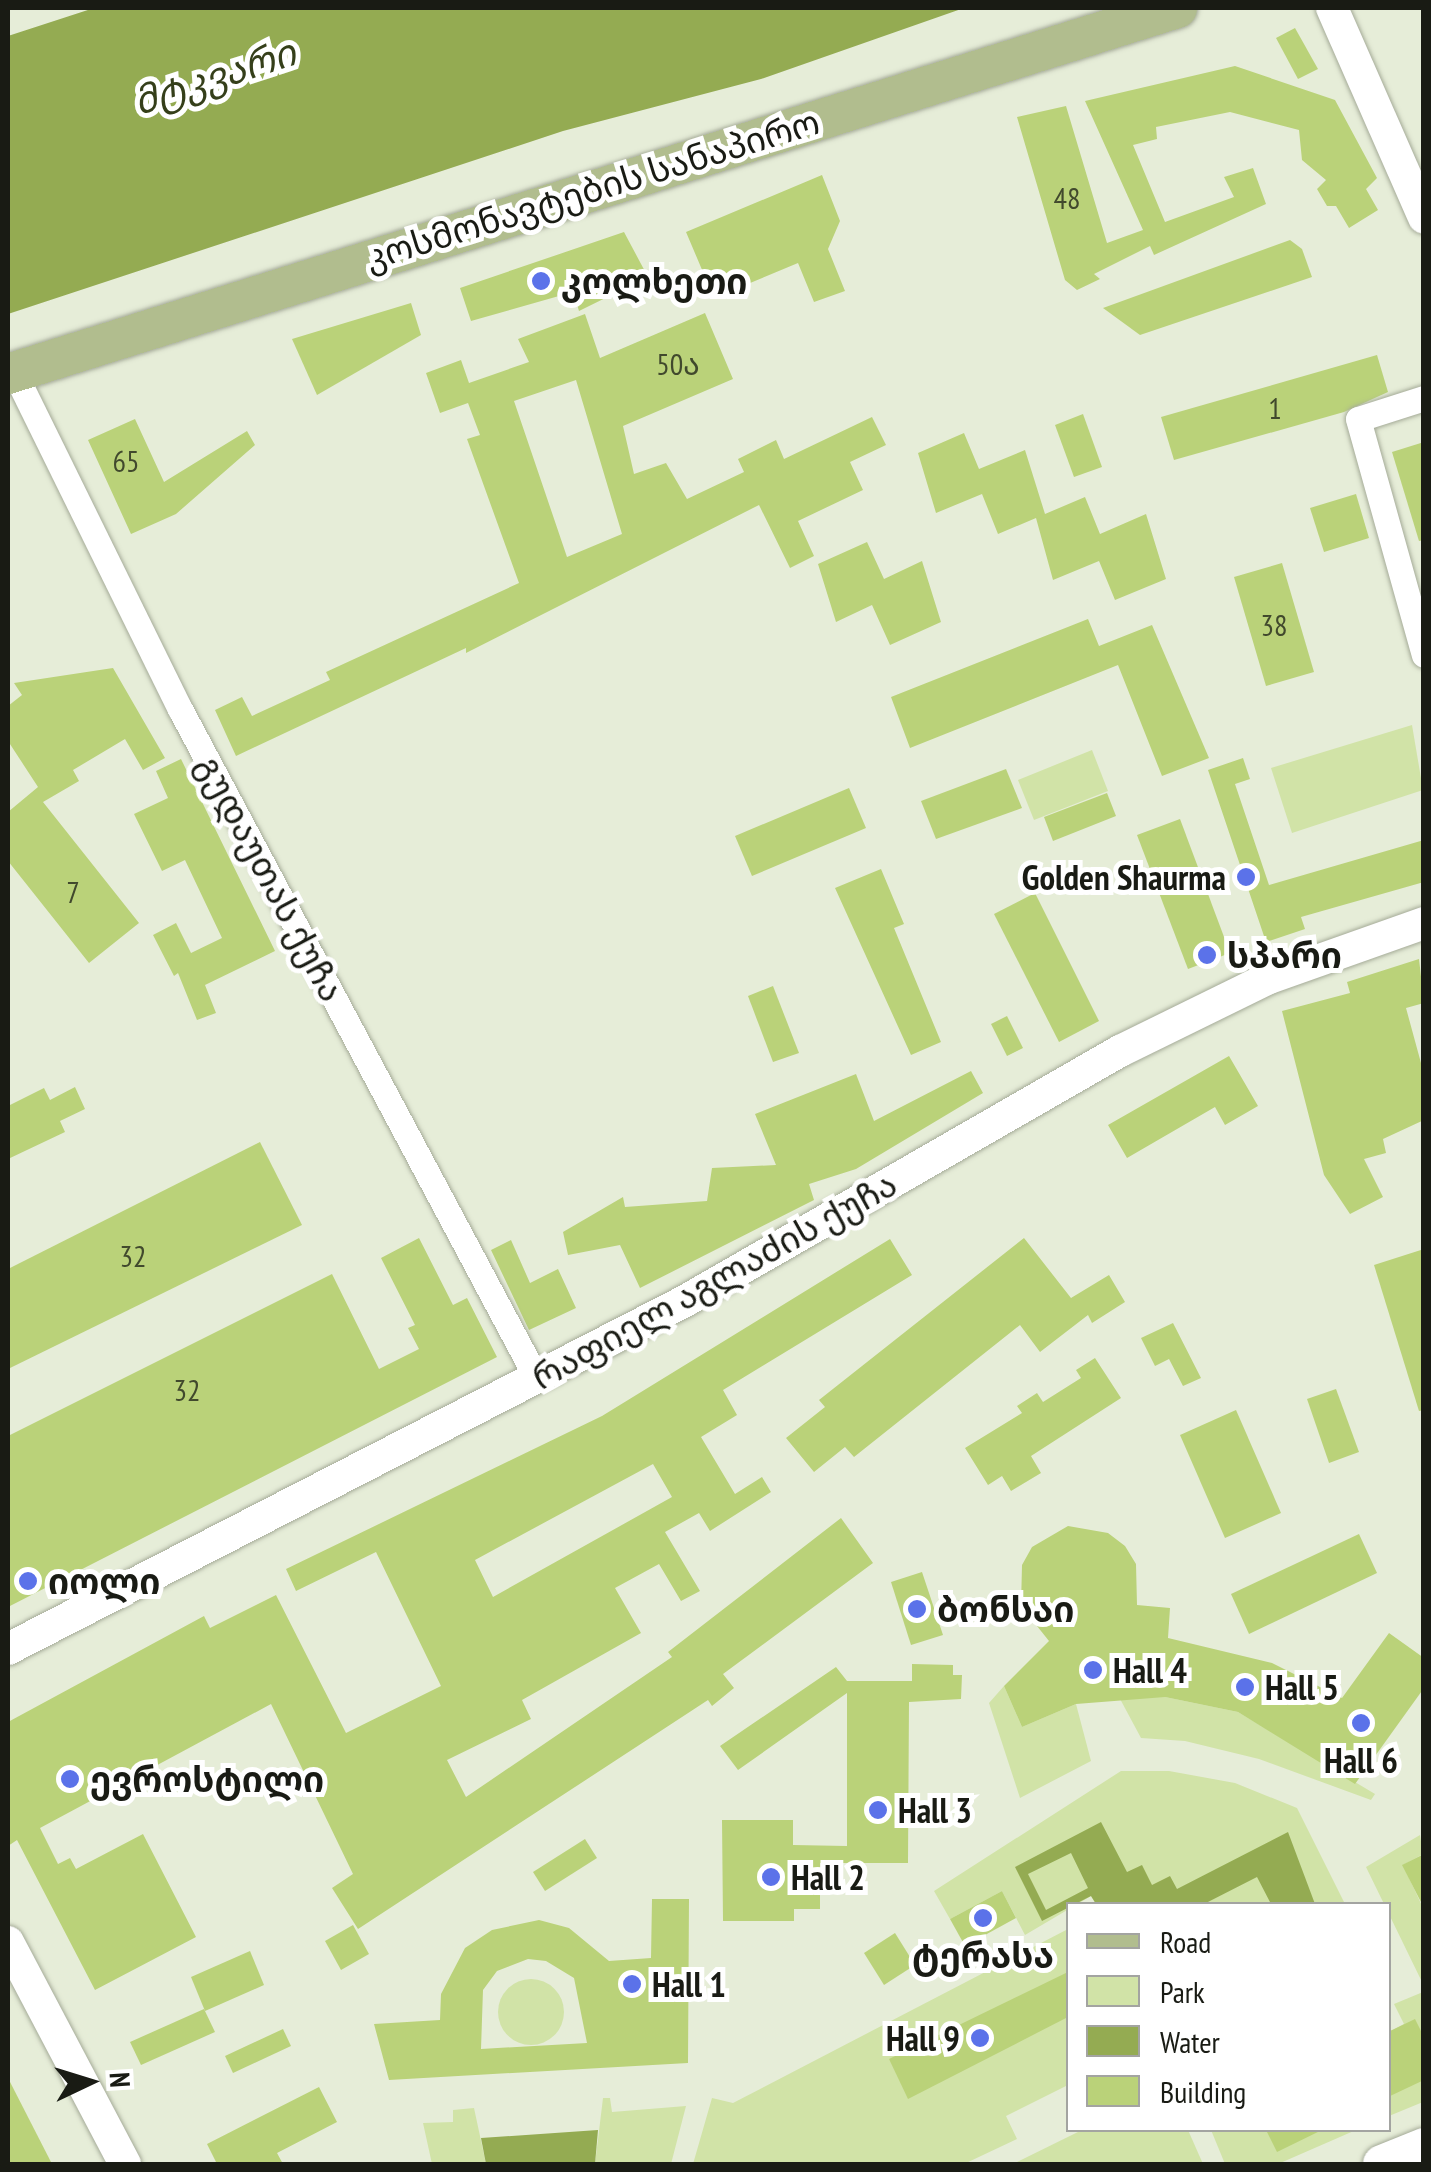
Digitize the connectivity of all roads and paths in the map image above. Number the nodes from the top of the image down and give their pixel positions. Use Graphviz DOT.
graph roads {
  1 [pos="1177,8"];
  2 [pos="1332,8"];
  3 [pos="1424,218"];
  4 [pos="11,373"];
  5 [pos="1424,398"];
  6 [pos="1424,656"];
  7 [pos="1424,923"];
  8 [pos="537,1380"];
  9 [pos="8,1648"];
  10 [pos="8,1942"];
  11 [pos="1424,2147"];
  12 [pos="124,2164"];
  13 [pos="1382,2164"];
  1 -- 4 [label="main road, კოსმონავტების სანაპირო"];
  2 -- 3 [label="street"];
  4 -- 8 [label="street, გუდაუთას ქუჩა"];
  5 -- 6 [label="street"];
  7 -- 8 [label="street, რაფიელ აგლაძის ქუჩა"];
  8 -- 9 [label="street, რაფიელ აგლაძის ქუჩა"];
  10 -- 12 [label="street"];
  11 -- 13 [label="main road"];
}
